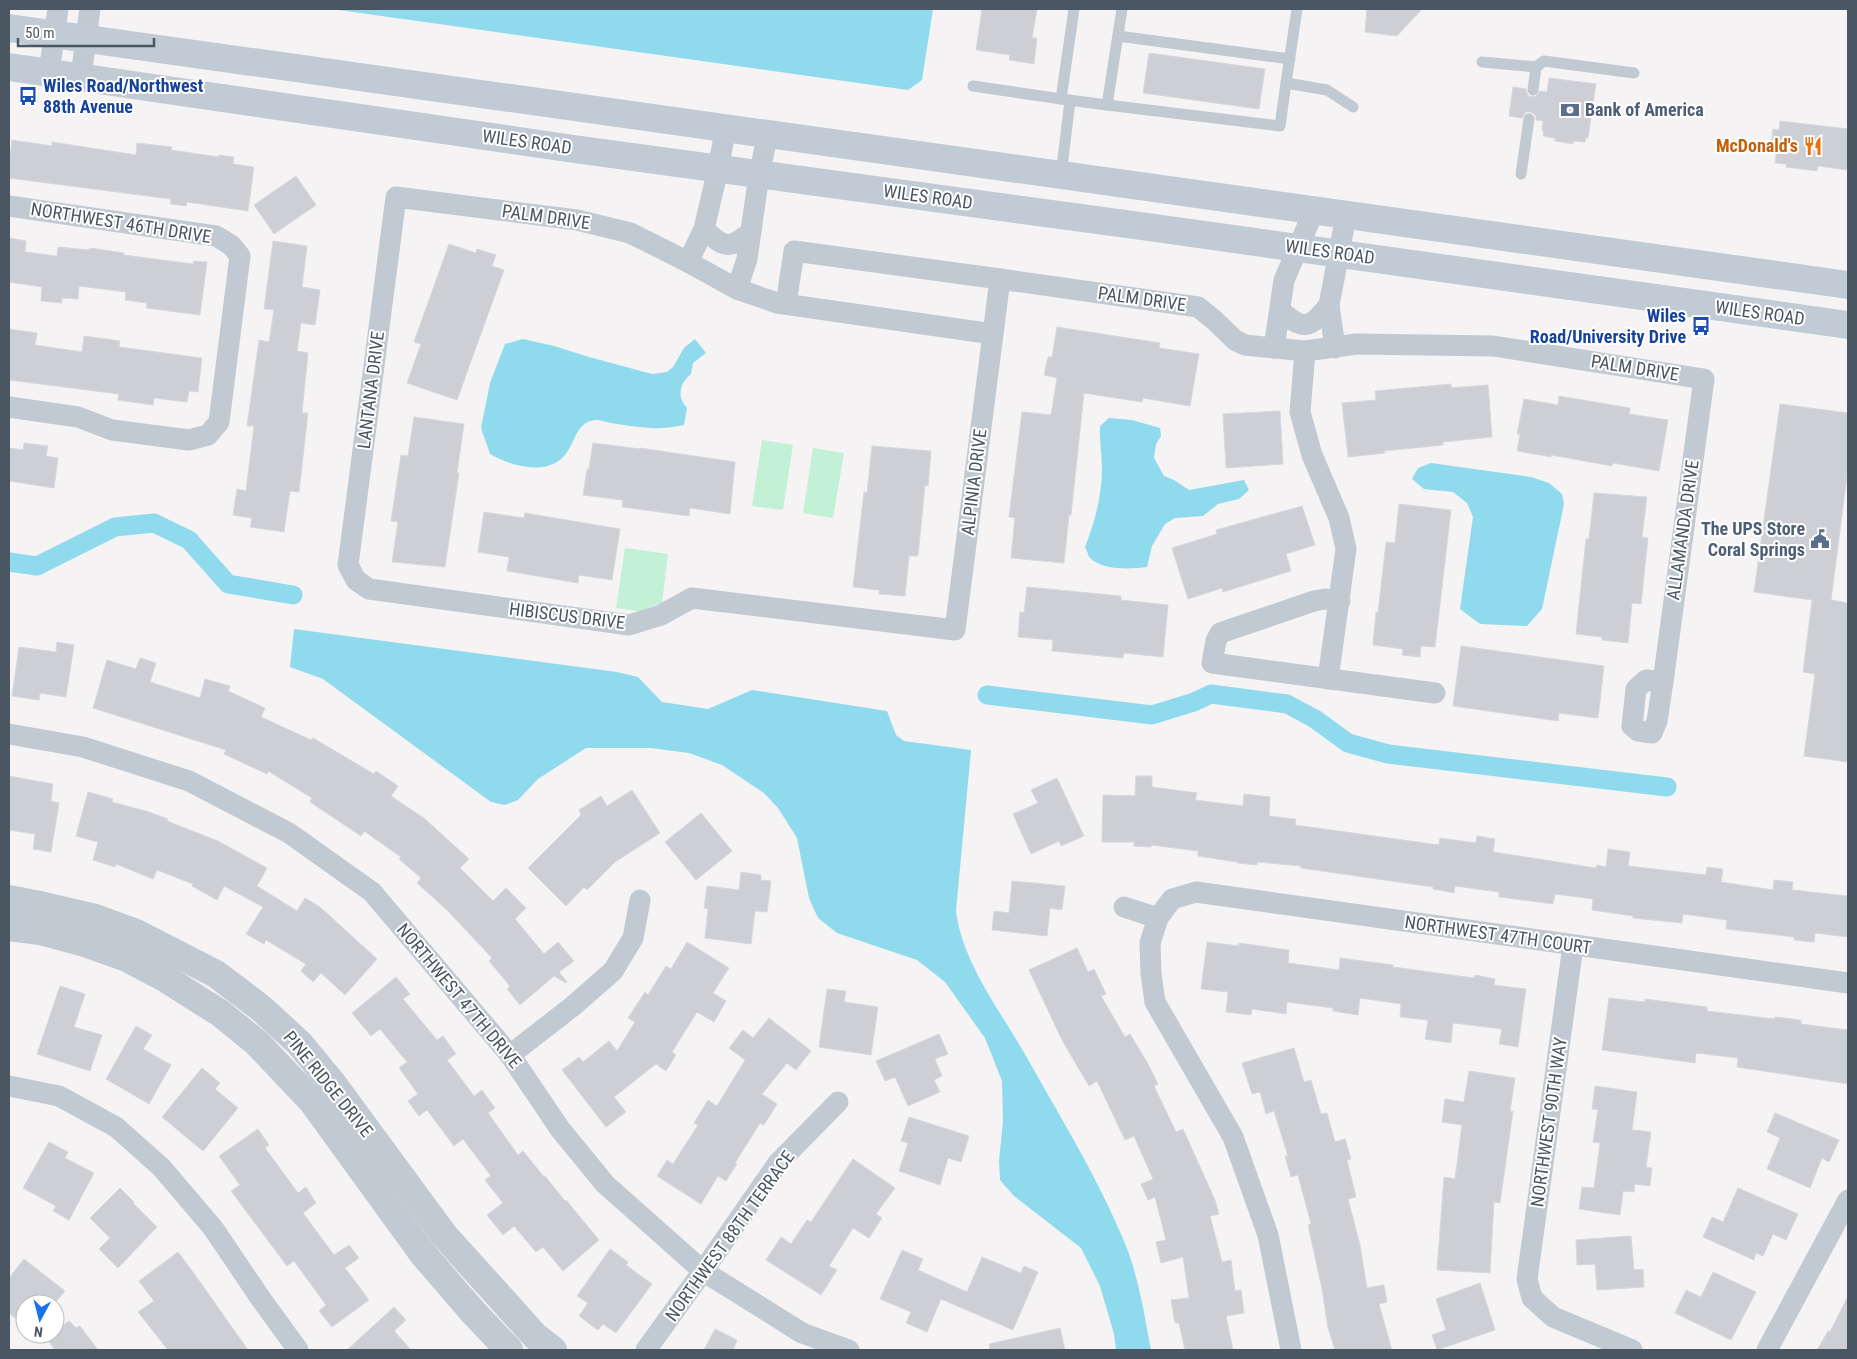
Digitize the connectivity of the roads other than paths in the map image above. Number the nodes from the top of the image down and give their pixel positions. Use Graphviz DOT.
graph roads {
  1 [pos="90,9"];
  2 [pos="1074,9"];
  3 [pos="1122,9"];
  4 [pos="1297,9"];
  5 [pos="56,21"];
  6 [pos="9,28"];
  7 [pos="1118,36"];
  8 [pos="86,38"];
  9 [pos="1290,60"];
  10 [pos="1482,62"];
  11 [pos="9,67"];
  12 [pos="1536,67"];
  13 [pos="49,72"];
  14 [pos="1634,73"];
  15 [pos="81,77"];
  16 [pos="1286,84"];
  17 [pos="973,86"];
  18 [pos="1533,90"];
  19 [pos="1065,100"];
  20 [pos="1107,105"];
  21 [pos="1353,107"];
  22 [pos="1529,119"];
  23 [pos="726,127"];
  24 [pos="768,133"];
  25 [pos="718,169"];
  26 [pos="1521,174"];
  27 [pos="759,175"];
  28 [pos="1061,175"];
  29 [pos="396,197"];
  30 [pos="9,206"];
  31 [pos="1314,212"];
  32 [pos="1346,216"];
  33 [pos="704,229"];
  34 [pos="751,232"];
  35 [pos="1298,247"];
  36 [pos="1338,253"];
  37 [pos="688,262"];
  38 [pos="1000,279"];
  39 [pos="1848,285"];
  40 [pos="737,289"];
  41 [pos="786,304"];
  42 [pos="1329,305"];
  43 [pos="1280,310"];
  44 [pos="1848,325"];
  45 [pos="993,334"];
  46 [pos="1274,348"];
  47 [pos="1335,348"];
  48 [pos="1304,351"];
  49 [pos="1704,379"];
  50 [pos="9,407"];
  51 [pos="356,580"];
  52 [pos="1340,601"];
  53 [pos="954,630"];
  54 [pos="1328,679"];
  55 [pos="1662,682"];
  56 [pos="1435,693"];
  57 [pos="9,734"];
  58 [pos="9,900"];
  59 [pos="640,900"];
  60 [pos="1124,907"];
  61 [pos="1158,918"];
  62 [pos="9,927"];
  63 [pos="1573,946"];
  64 [pos="1848,983"];
  65 [pos="510,1055"];
  66 [pos="9,1086"];
  67 [pos="838,1102"];
  68 [pos="1848,1200"];
  69 [pos="703,1271"];
  70 [pos="298,1350"];
  71 [pos="509,1350"];
  72 [pos="553,1350"];
  73 [pos="646,1350"];
  74 [pos="850,1350"];
  75 [pos="1291,1350"];
  76 [pos="1632,1350"];
  77 [pos="1767,1350"];
  1 -- 8 [label="street"];
  2 -- 19 [label="lane"];
  3 -- 7 [label="lane"];
  4 -- 9 [label="lane"];
  5 -- 6 [label="main road"];
  5 -- 8 [label="main road"];
  5 -- 13 [label="street"];
  7 -- 9 [label="lane"];
  7 -- 20 [label="lane"];
  8 -- 15 [label="street"];
  8 -- 23 [label="main road"];
  9 -- 16 [label="lane"];
  10 -- 12 [label="lane"];
  11 -- 13 [label="main road, WILES ROAD"];
  12 -- 14 [label="lane"];
  12 -- 18 [label="lane"];
  13 -- 15 [label="main road, WILES ROAD"];
  15 -- 25 [label="main road, WILES ROAD"];
  16 -- 20 [label="lane"];
  16 -- 21 [label="lane"];
  17 -- 19 [label="lane"];
  19 -- 20 [label="lane"];
  19 -- 28 [label="lane"];
  22 -- 26 [label="lane"];
  23 -- 24 [label="main road"];
  23 -- 25 [label="street"];
  24 -- 27 [label="street"];
  24 -- 28 [label="main road"];
  25 -- 27 [label="main road, WILES ROAD"];
  25 -- 33 [label="street"];
  27 -- 34 [label="street"];
  27 -- 35 [label="main road, WILES ROAD"];
  28 -- 31 [label="main road"];
  29 -- 37 [label="street, PALM DRIVE"];
  29 -- 51 [label="street, LANTANA DRIVE"];
  30 -- 50 [label="street, NORTHWEST 46TH DRIVE"];
  31 -- 32 [label="main road"];
  31 -- 35 [label="street"];
  32 -- 36 [label="street"];
  32 -- 39 [label="main road"];
  33 -- 34 [label="street"];
  33 -- 37 [label="street"];
  34 -- 40 [label="street"];
  35 -- 36 [label="main road, WILES ROAD"];
  35 -- 43 [label="street"];
  36 -- 42 [label="street"];
  36 -- 44 [label="main road, WILES ROAD"];
  37 -- 40 [label="street, PALM DRIVE"];
  38 -- 41 [label="street, PALM DRIVE"];
  38 -- 45 [label="street"];
  38 -- 46 [label="street, PALM DRIVE"];
  40 -- 41 [label="street, PALM DRIVE"];
  41 -- 45 [label="street, PALM DRIVE"];
  42 -- 43 [label="street"];
  42 -- 47 [label="street"];
  43 -- 46 [label="street"];
  45 -- 53 [label="street, ALPINIA DRIVE"];
  46 -- 48 [label="street, PALM DRIVE"];
  47 -- 48 [label="street, PALM DRIVE"];
  47 -- 49 [label="street, PALM DRIVE"];
  48 -- 52 [label="street"];
  49 -- 55 [label="street, ALLAMANDA DRIVE"];
  51 -- 53 [label="street, HIBISCUS DRIVE"];
  52 -- 54 [label="street"];
  52 -- 54 [label="street"];
  54 -- 56 [label="street"];
  57 -- 65 [label="street, NORTHWEST 47TH DRIVE"];
  58 -- 72 [label="street, PINE RIDGE DRIVE"];
  59 -- 65 [label="street"];
  60 -- 61 [label="street"];
  61 -- 63 [label="street, NORTHWEST 47TH COURT"];
  61 -- 75 [label="street"];
  62 -- 71 [label="street, PINE RIDGE DRIVE"];
  63 -- 64 [label="street, NORTHWEST 47TH COURT"];
  63 -- 76 [label="street, NORTHWEST 90TH WAY"];
  65 -- 69 [label="street, NORTHWEST 47TH DRIVE"];
  66 -- 70 [label="street"];
  67 -- 69 [label="street, NORTHWEST 88TH TERRACE"];
  68 -- 77 [label="street"];
  69 -- 73 [label="street, NORTHWEST 88TH TERRACE"];
  69 -- 74 [label="street, NORTHWEST 47TH DRIVE"];
}
